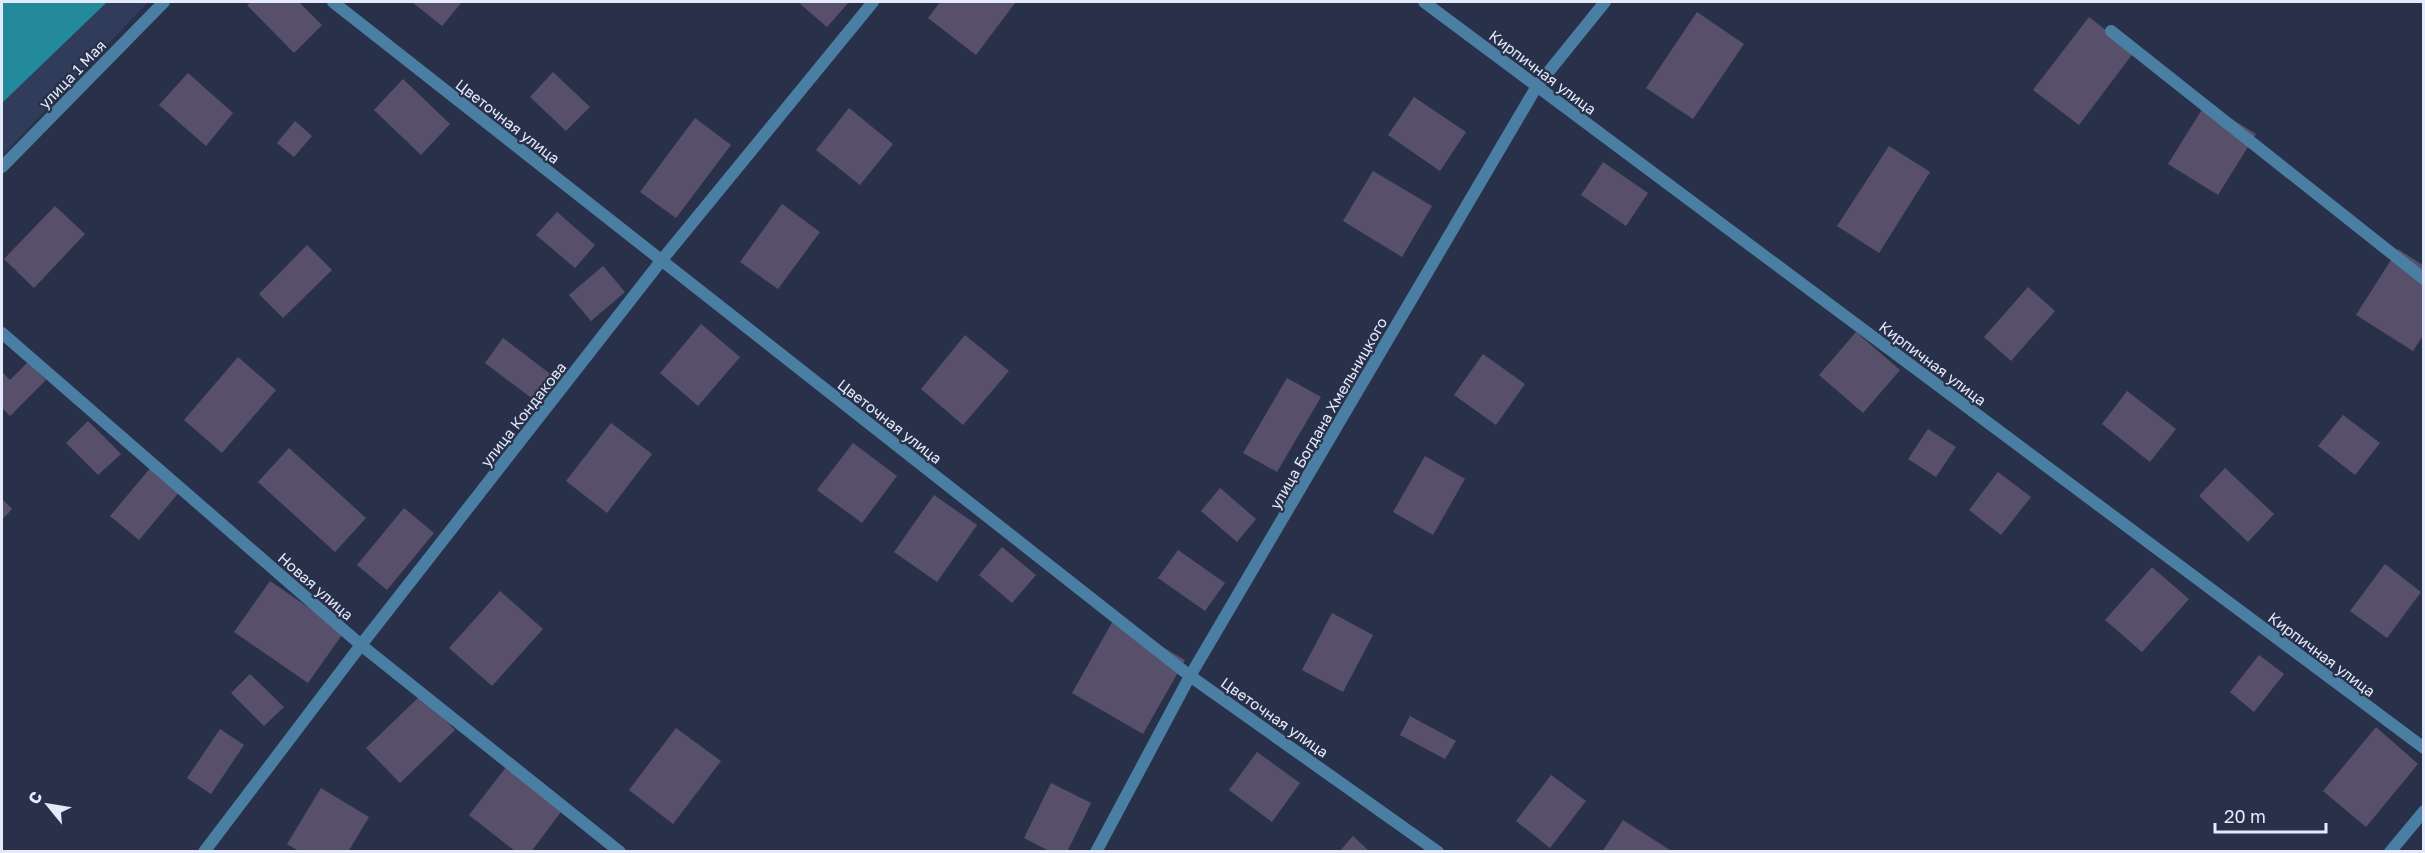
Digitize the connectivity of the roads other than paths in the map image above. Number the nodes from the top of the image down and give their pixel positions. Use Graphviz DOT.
graph roads {
  1 [pos="164,2"];
  2 [pos="333,2"];
  3 [pos="873,2"];
  4 [pos="1424,2"];
  5 [pos="1605,2"];
  6 [pos="2111,31"];
  7 [pos="1537,86"];
  8 [pos="2,167"];
  9 [pos="661,261"];
  10 [pos="2424,279"];
  11 [pos="2,333"];
  12 [pos="361,645"];
  13 [pos="1190,676"];
  14 [pos="2424,748"];
  15 [pos="2424,811"];
  16 [pos="204,852"];
  17 [pos="620,852"];
  18 [pos="1096,852"];
  19 [pos="1438,852"];
  20 [pos="2390,852"];
  1 -- 8 [label="street, улица 1 Мая"];
  2 -- 9 [label="street, Цветочная улица"];
  3 -- 9 [label="street, улица Кондакова"];
  4 -- 7 [label="street, Кирпичная улица"];
  5 -- 7 [label="street, улица Богдана Хмельницкого"];
  6 -- 10 [label="street"];
  7 -- 13 [label="street, улица Богдана Хмельницкого"];
  7 -- 14 [label="street, Кирпичная улица"];
  9 -- 12 [label="street, улица Кондакова"];
  9 -- 13 [label="street, Цветочная улица"];
  11 -- 12 [label="street, Новая улица"];
  12 -- 16 [label="street, улица Кондакова"];
  12 -- 17 [label="street, Новая улица"];
  13 -- 18 [label="street, улица Богдана Хмельницкого"];
  13 -- 19 [label="street, Цветочная улица"];
  15 -- 20 [label="street"];
}
